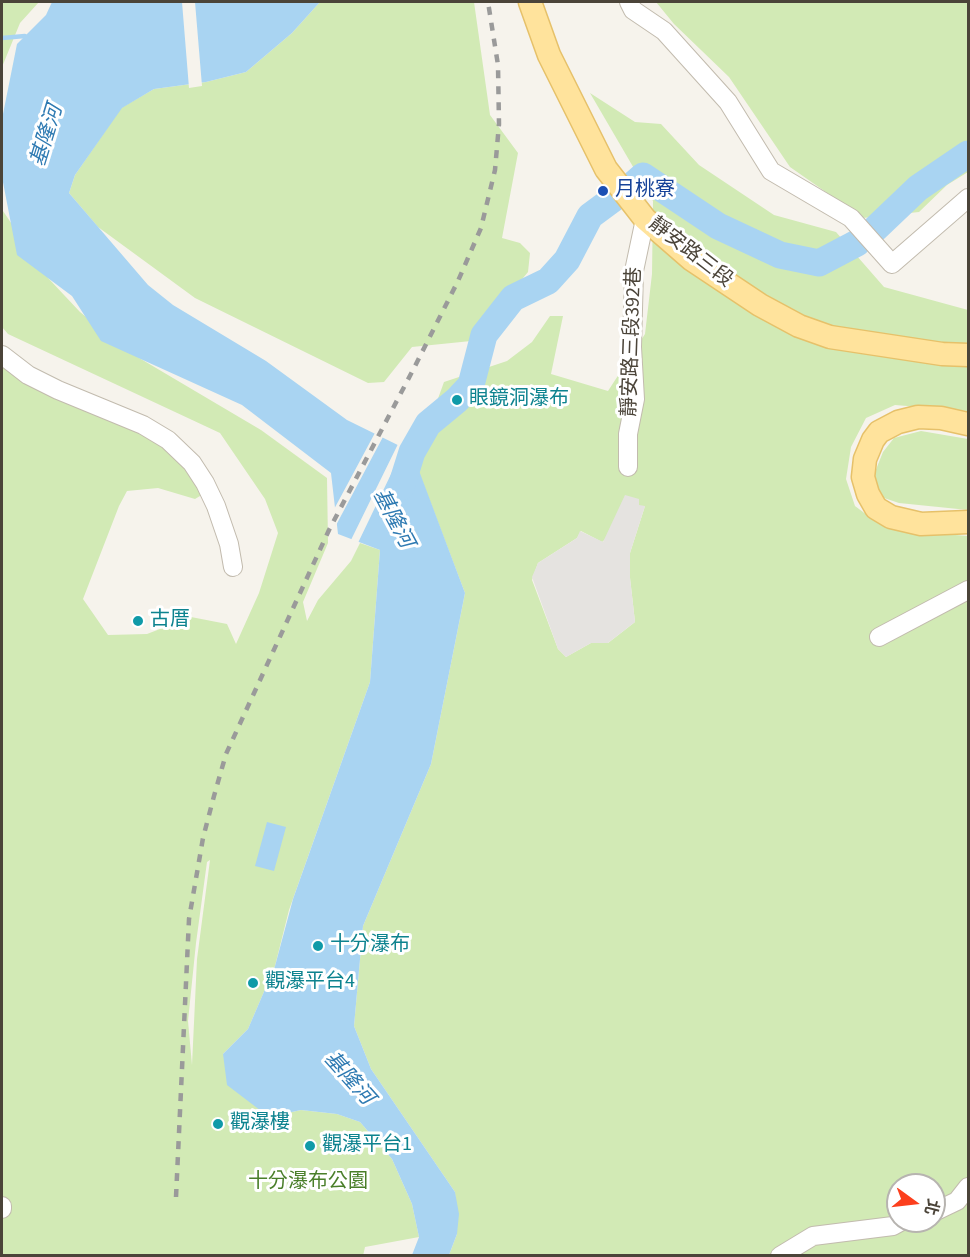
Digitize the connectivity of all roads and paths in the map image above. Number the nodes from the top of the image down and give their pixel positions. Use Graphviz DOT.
graph roads {
  1 [pos="530,2"];
  2 [pos="629,2"];
  3 [pos="969,198"];
  4 [pos="645,219"];
  5 [pos="2,355"];
  6 [pos="969,355"];
  7 [pos="969,424"];
  8 [pos="628,467"];
  9 [pos="969,522"];
  10 [pos="233,567"];
  11 [pos="969,590"];
  12 [pos="879,637"];
  13 [pos="969,1188"];
  14 [pos="946,1206"];
  15 [pos="886,1227"];
  16 [pos="780,1256"];
  1 -- 4 [label="main road, 靜安路三段"];
  2 -- 3 [label="street"];
  4 -- 6 [label="main road, 靜安路三段"];
  4 -- 8 [label="street, 靜安路三段392巷"];
  5 -- 10 [label="street"];
  7 -- 9 [label="main road"];
  11 -- 12 [label="street"];
  13 -- 14 [label="street"];
  15 -- 16 [label="street"];
}
